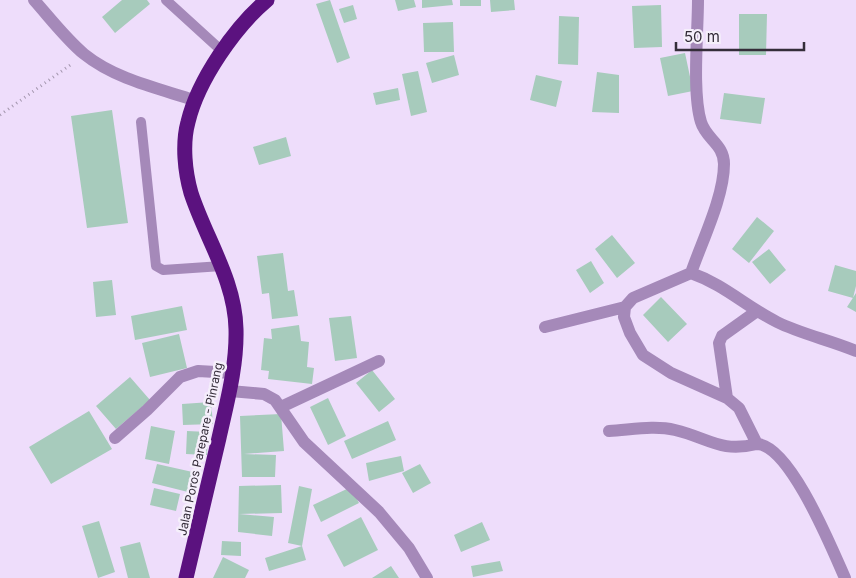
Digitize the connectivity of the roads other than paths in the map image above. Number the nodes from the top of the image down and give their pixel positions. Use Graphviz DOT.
graph roads {
  1 [pos="34,0"];
  2 [pos="166,0"];
  3 [pos="268,0"];
  4 [pos="698,0"];
  5 [pos="223,52"];
  6 [pos="194,100"];
  7 [pos="141,122"];
  8 [pos="222,266"];
  9 [pos="691,273"];
  10 [pos="626,307"];
  11 [pos="757,311"];
  12 [pos="545,327"];
  13 [pos="856,351"];
  14 [pos="379,361"];
  15 [pos="233,372"];
  16 [pos="230,391"];
  17 [pos="727,398"];
  18 [pos="281,406"];
  19 [pos="609,431"];
  20 [pos="115,438"];
  21 [pos="758,444"];
  22 [pos="186,578"];
  23 [pos="427,578"];
  24 [pos="845,578"];
  1 -- 6 [label="street"];
  2 -- 5 [label="lane"];
  3 -- 5 [label="highway, Jalan Poros Parepare - Pinrang"];
  4 -- 9 [label="street"];
  5 -- 6 [label="highway, Jalan Poros Parepare - Pinrang"];
  6 -- 8 [label="highway, Jalan Poros Parepare - Pinrang"];
  7 -- 8 [label="lane"];
  8 -- 15 [label="highway, Jalan Poros Parepare - Pinrang"];
  9 -- 10 [label="street"];
  9 -- 11 [label="street"];
  10 -- 12 [label="street"];
  10 -- 17 [label="street"];
  11 -- 13 [label="street"];
  11 -- 17 [label="street"];
  14 -- 18 [label="street"];
  15 -- 16 [label="highway, Jalan Poros Parepare - Pinrang"];
  15 -- 20 [label="street"];
  16 -- 18 [label="street"];
  16 -- 22 [label="highway, Jalan Poros Parepare - Pinrang"];
  17 -- 21 [label="street"];
  18 -- 23 [label="street"];
  19 -- 21 [label="street"];
  21 -- 24 [label="street"];
}
